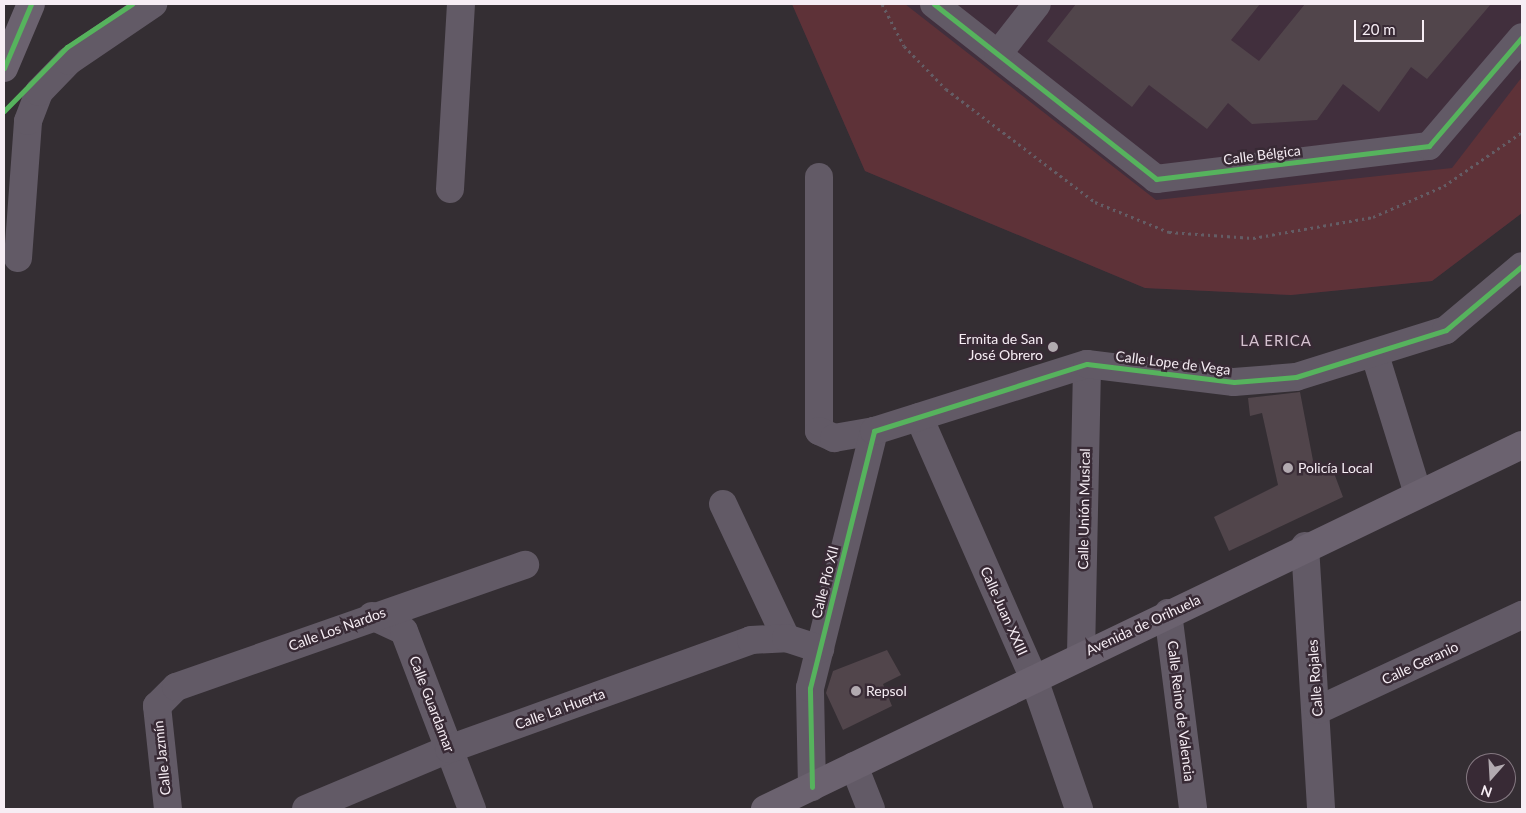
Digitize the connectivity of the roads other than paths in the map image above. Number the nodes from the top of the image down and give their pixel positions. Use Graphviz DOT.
graph roads {
  1 [pos="31,4"];
  2 [pos="461,4"];
  3 [pos="934,4"];
  4 [pos="1037,4"];
  5 [pos="142,8"];
  6 [pos="1522,37"];
  7 [pos="998,54"];
  8 [pos="4,68"];
  9 [pos="819,177"];
  10 [pos="450,189"];
  11 [pos="18,258"];
  12 [pos="1522,266"];
  13 [pos="1375,354"];
  14 [pos="1087,364"];
  15 [pos="919,417"];
  16 [pos="874,431"];
  17 [pos="1522,444"];
  18 [pos="1418,494"];
  19 [pos="723,504"];
  20 [pos="1306,546"];
  21 [pos="525,565"];
  22 [pos="1168,613"];
  23 [pos="1522,615"];
  24 [pos="372,616"];
  25 [pos="786,638"];
  26 [pos="820,649"];
  27 [pos="1081,654"];
  28 [pos="1034,679"];
  29 [pos="157,706"];
  30 [pos="1318,710"];
  31 [pos="449,749"];
  32 [pos="854,766"];
  33 [pos="812,787"];
  34 [pos="168,809"];
  35 [pos="306,809"];
  36 [pos="472,809"];
  37 [pos="765,809"];
  38 [pos="871,809"];
  39 [pos="1079,809"];
  40 [pos="1193,809"];
  41 [pos="1321,809"];
  1 -- 8 [label="main road"];
  2 -- 10 [label="street"];
  3 -- 7 [label="street, Calle Bélgica"];
  4 -- 7 [label="street"];
  5 -- 11 [label="street"];
  6 -- 7 [label="street, Calle Bélgica"];
  9 -- 16 [label="street"];
  12 -- 13 [label="street, Calle Lope de Vega"];
  13 -- 14 [label="street, Calle Lope de Vega"];
  13 -- 18 [label="street"];
  14 -- 15 [label="street, Calle Lope de Vega"];
  14 -- 27 [label="street, Calle Unión Musical"];
  15 -- 16 [label="street"];
  15 -- 28 [label="street, Calle Juan XXIII"];
  16 -- 26 [label="street, Calle Pío XII"];
  17 -- 18 [label="main road, Avenida de Orihuela"];
  18 -- 20 [label="main road, Avenida de Orihuela"];
  19 -- 25 [label="street"];
  20 -- 22 [label="main road, Avenida de Orihuela"];
  20 -- 30 [label="street, Calle Rojales"];
  21 -- 24 [label="street, Calle Los Nardos"];
  22 -- 27 [label="main road, Avenida de Orihuela"];
  22 -- 40 [label="street, Calle Reino de Valencia"];
  23 -- 30 [label="street, Calle Geranio"];
  24 -- 29 [label="street, Calle Los Nardos"];
  24 -- 31 [label="street, Calle Guardamar"];
  25 -- 26 [label="street, Calle La Huerta"];
  25 -- 31 [label="street, Calle La Huerta"];
  26 -- 33 [label="street, Calle Pío XII"];
  27 -- 28 [label="main road, Avenida de Orihuela"];
  28 -- 32 [label="main road, Avenida de Orihuela"];
  28 -- 39 [label="street, Calle Juan XXIII"];
  29 -- 34 [label="street, Calle Jazmín"];
  30 -- 41 [label="street, Calle Rojales"];
  31 -- 35 [label="street, Calle La Huerta"];
  31 -- 36 [label="street, Calle Guardamar"];
  32 -- 33 [label="main road, Avenida de Orihuela"];
  32 -- 38 [label="street"];
  33 -- 37 [label="main road, Avenida de Orihuela"];
}
